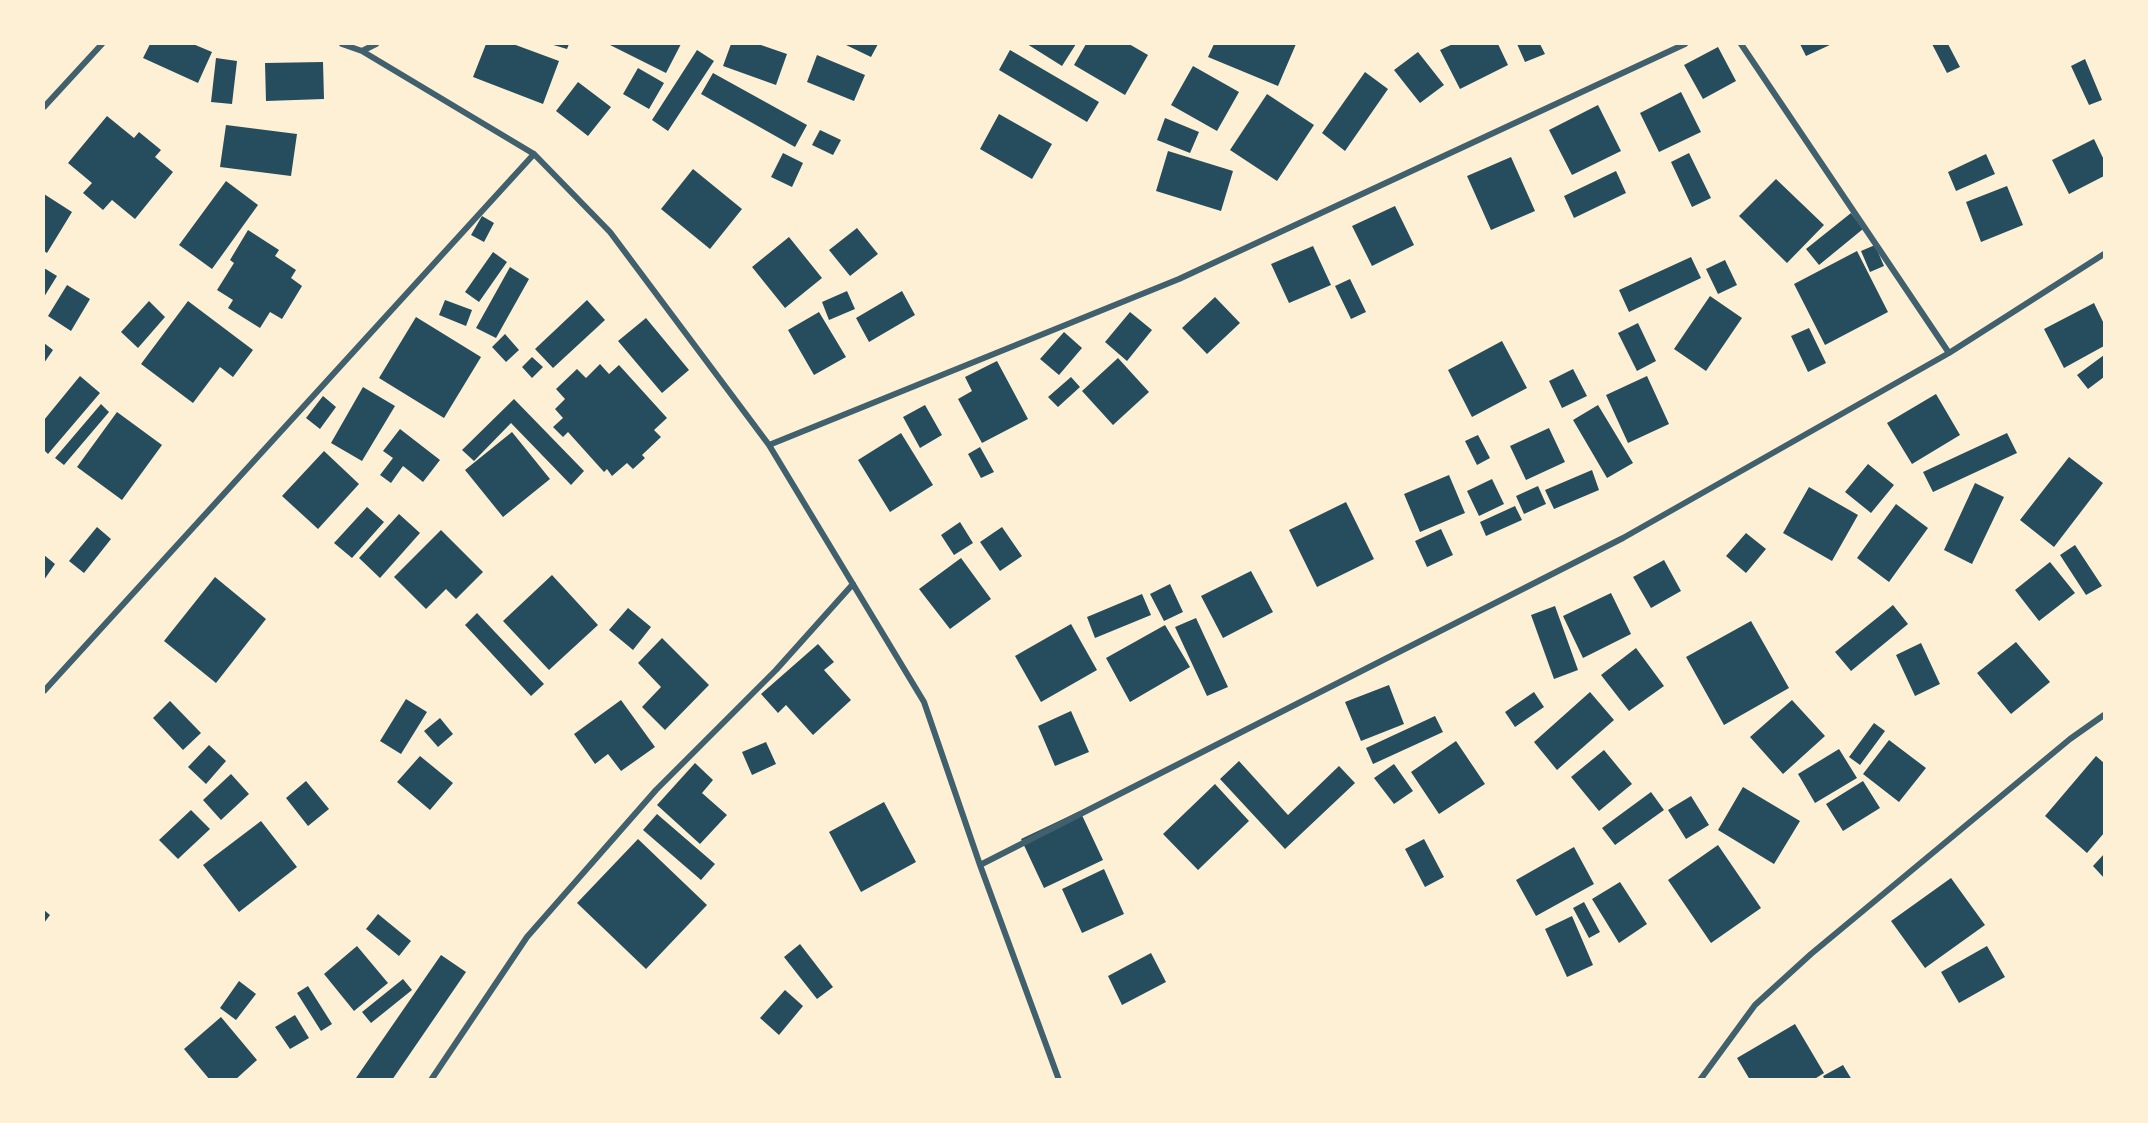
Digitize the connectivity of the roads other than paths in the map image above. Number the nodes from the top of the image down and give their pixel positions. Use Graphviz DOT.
graph roads {
  1 [pos="102,44"];
  2 [pos="342,44"];
  3 [pos="376,44"];
  4 [pos="1685,44"];
  5 [pos="1741,44"];
  6 [pos="362,51"];
  7 [pos="44,107"];
  8 [pos="534,154"];
  9 [pos="2104,254"];
  10 [pos="1949,353"];
  11 [pos="769,445"];
  12 [pos="853,584"];
  13 [pos="44,691"];
  14 [pos="2104,715"];
  15 [pos="980,865"];
  16 [pos="431,1080"];
  17 [pos="1059,1080"];
  18 [pos="1700,1080"];
  1 -- 7 [label="street"];
  2 -- 6 [label="street"];
  3 -- 6 [label="street"];
  4 -- 11 [label="street"];
  5 -- 10 [label="street"];
  6 -- 8 [label="street"];
  8 -- 11 [label="street"];
  8 -- 13 [label="street"];
  9 -- 10 [label="street"];
  10 -- 15 [label="street"];
  11 -- 12 [label="street"];
  12 -- 15 [label="street"];
  12 -- 16 [label="street"];
  14 -- 18 [label="street"];
  15 -- 17 [label="street"];
}
